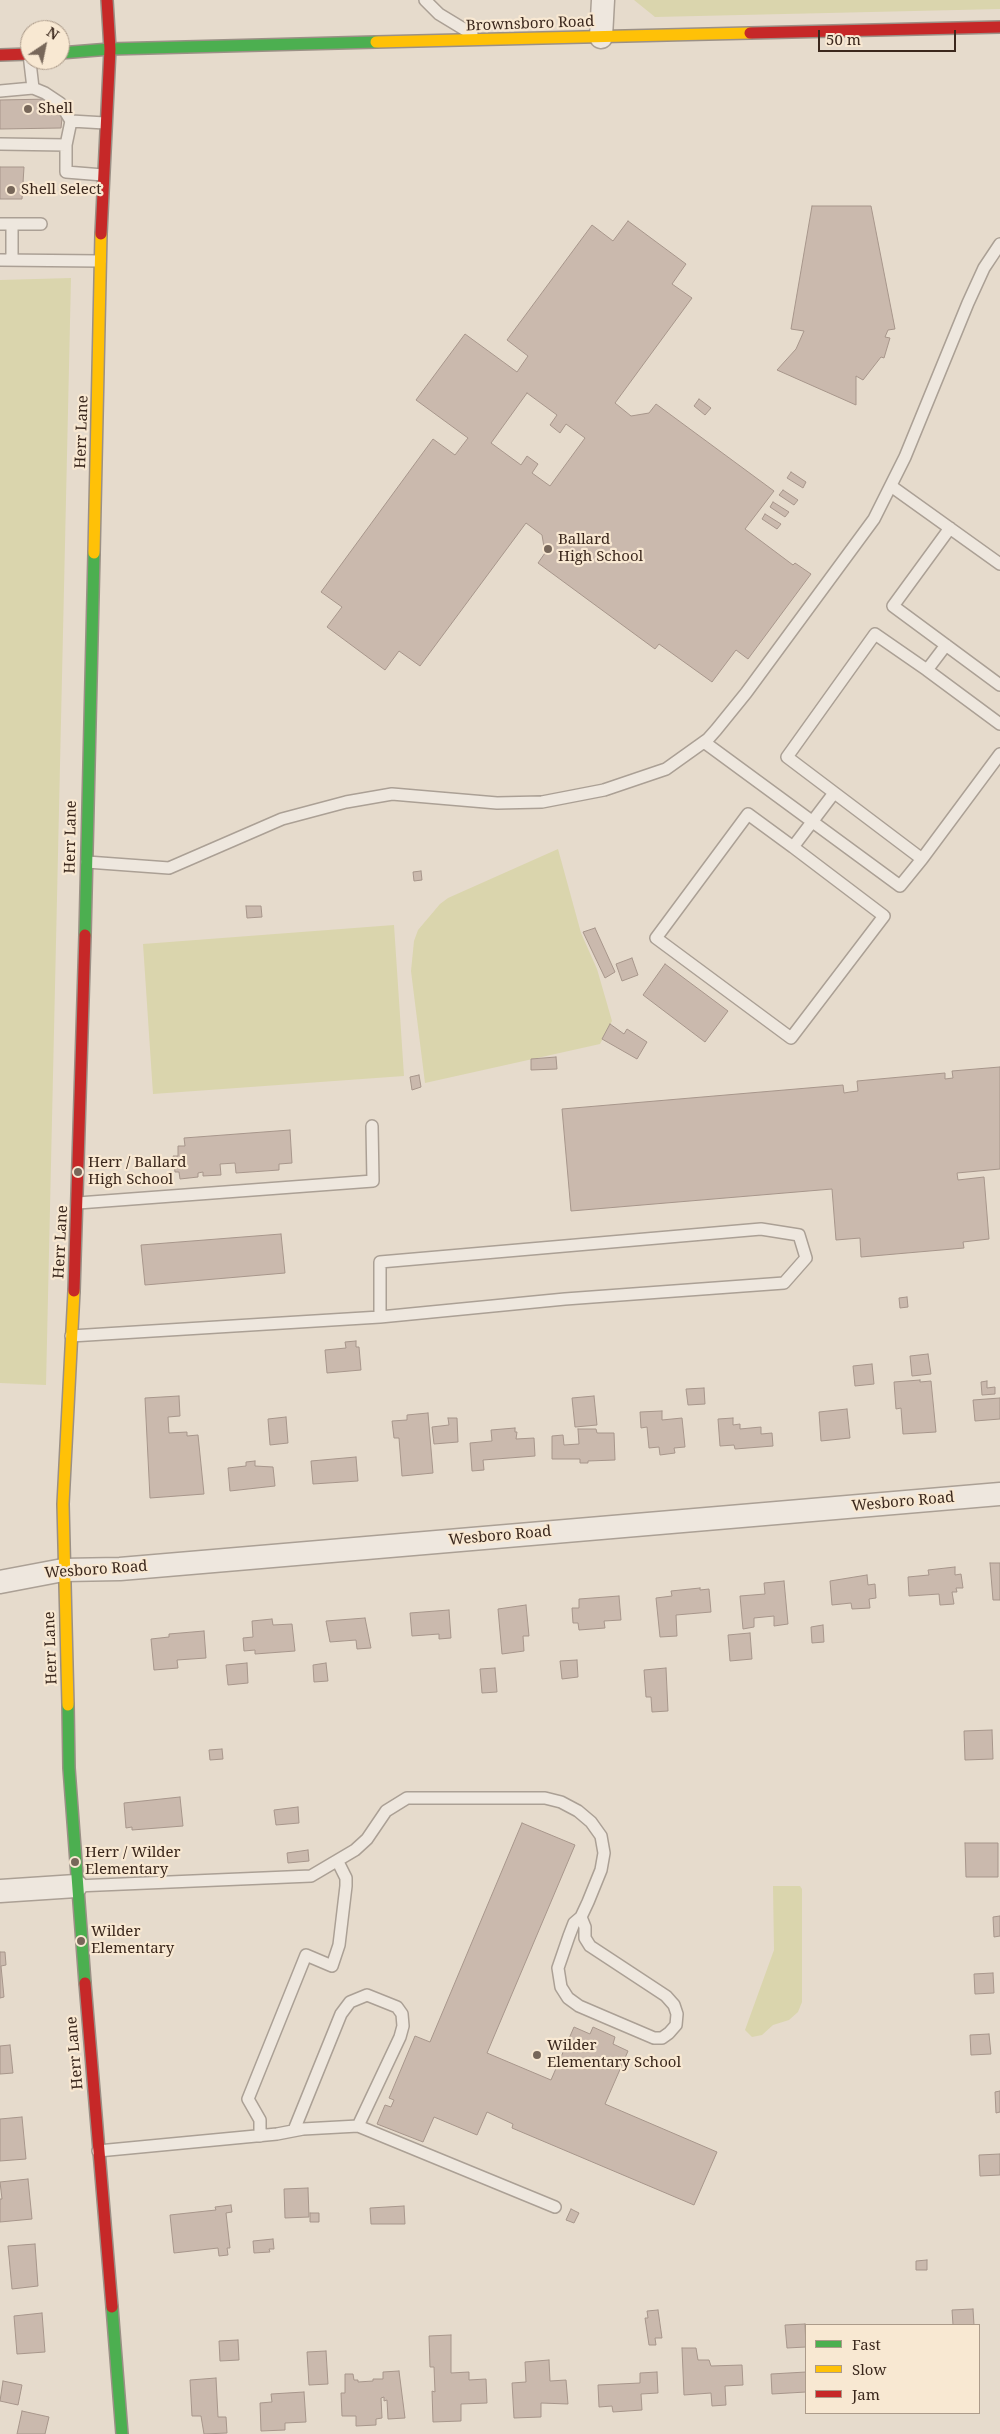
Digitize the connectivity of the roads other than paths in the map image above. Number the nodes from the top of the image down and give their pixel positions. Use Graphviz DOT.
graph roads {
  1 [pos="107,0"];
  2 [pos="425,0"];
  3 [pos="603,0"];
  4 [pos="1000,27"];
  5 [pos="602,37"];
  6 [pos="482,40"];
  7 [pos="110,49"];
  8 [pos="70,52"];
  9 [pos="20,54"];
  10 [pos="0,55"];
  11 [pos="31,70"];
  12 [pos="32,88"];
  13 [pos="0,91"];
  14 [pos="71,122"];
  15 [pos="105,122"];
  16 [pos="0,144"];
  17 [pos="66,145"];
  18 [pos="103,175"];
  19 [pos="0,224"];
  20 [pos="12,224"];
  21 [pos="41,224"];
  22 [pos="1000,244"];
  23 [pos="0,260"];
  24 [pos="12,260"];
  25 [pos="100,261"];
  26 [pos="891,486"];
  27 [pos="950,528"];
  28 [pos="1000,564"];
  29 [pos="946,645"];
  30 [pos="927,670"];
  31 [pos="1000,685"];
  32 [pos="1000,724"];
  33 [pos="704,742"];
  34 [pos="1000,754"];
  35 [pos="834,793"];
  36 [pos="812,822"];
  37 [pos="793,847"];
  38 [pos="922,858"];
  39 [pos="85,861"];
  40 [pos="372,1126"];
  41 [pos="78,1203"];
  42 [pos="380,1316"];
  43 [pos="71,1336"];
  44 [pos="1000,1494"];
  45 [pos="63,1570"];
  46 [pos="0,1582"];
  47 [pos="338,1862"];
  48 [pos="76,1886"];
  49 [pos="0,1891"];
  50 [pos="582,1917"];
  51 [pos="358,2126"];
  52 [pos="299,2130"];
  53 [pos="260,2136"];
  54 [pos="98,2151"];
  55 [pos="555,2207"];
  56 [pos="122,2434"];
  1 -- 7 [label="main road, Herr Lane"];
  2 -- 6 [label="lane"];
  3 -- 5 [label="street"];
  4 -- 5 [label="main road, Brownsboro Road"];
  5 -- 6 [label="main road, Brownsboro Road"];
  6 -- 7 [label="main road, Brownsboro Road"];
  7 -- 8 [label="main road, Brownsboro Road"];
  7 -- 15 [label="main road, Herr Lane"];
  9 -- 10 [label="main road"];
  11 -- 12 [label="lane"];
  12 -- 13 [label="lane"];
  12 -- 14 [label="lane"];
  14 -- 15 [label="lane"];
  14 -- 17 [label="lane"];
  15 -- 18 [label="main road, Herr Lane"];
  16 -- 17 [label="lane"];
  17 -- 18 [label="lane"];
  18 -- 25 [label="main road, Herr Lane"];
  19 -- 20 [label="lane"];
  20 -- 21 [label="lane"];
  20 -- 24 [label="lane"];
  22 -- 26 [label="lane"];
  23 -- 24 [label="lane"];
  24 -- 25 [label="lane"];
  25 -- 39 [label="main road, Herr Lane"];
  26 -- 27 [label="lane"];
  26 -- 33 [label="lane"];
  27 -- 28 [label="lane"];
  27 -- 29 [label="lane"];
  29 -- 30 [label="lane"];
  29 -- 31 [label="lane"];
  30 -- 32 [label="lane"];
  30 -- 35 [label="lane"];
  33 -- 36 [label="lane"];
  33 -- 39 [label="lane"];
  34 -- 38 [label="lane"];
  35 -- 36 [label="lane"];
  35 -- 38 [label="lane"];
  36 -- 37 [label="lane"];
  36 -- 38 [label="lane"];
  37 -- 37 [label="lane"];
  39 -- 41 [label="main road, Herr Lane"];
  40 -- 41 [label="lane"];
  41 -- 43 [label="main road, Herr Lane"];
  42 -- 42 [label="lane"];
  42 -- 43 [label="lane"];
  43 -- 45 [label="main road, Herr Lane"];
  44 -- 45 [label="street, Wesboro Road"];
  45 -- 46 [label="street, Wesboro Road"];
  45 -- 48 [label="main road, Herr Lane"];
  47 -- 48 [label="lane"];
  47 -- 50 [label="lane"];
  47 -- 53 [label="lane"];
  48 -- 49 [label="street"];
  48 -- 54 [label="main road, Herr Lane"];
  50 -- 50 [label="lane"];
  51 -- 52 [label="lane"];
  51 -- 52 [label="lane"];
  51 -- 55 [label="lane"];
  52 -- 53 [label="lane"];
  53 -- 54 [label="lane"];
  54 -- 56 [label="main road, Herr Lane"];
}
